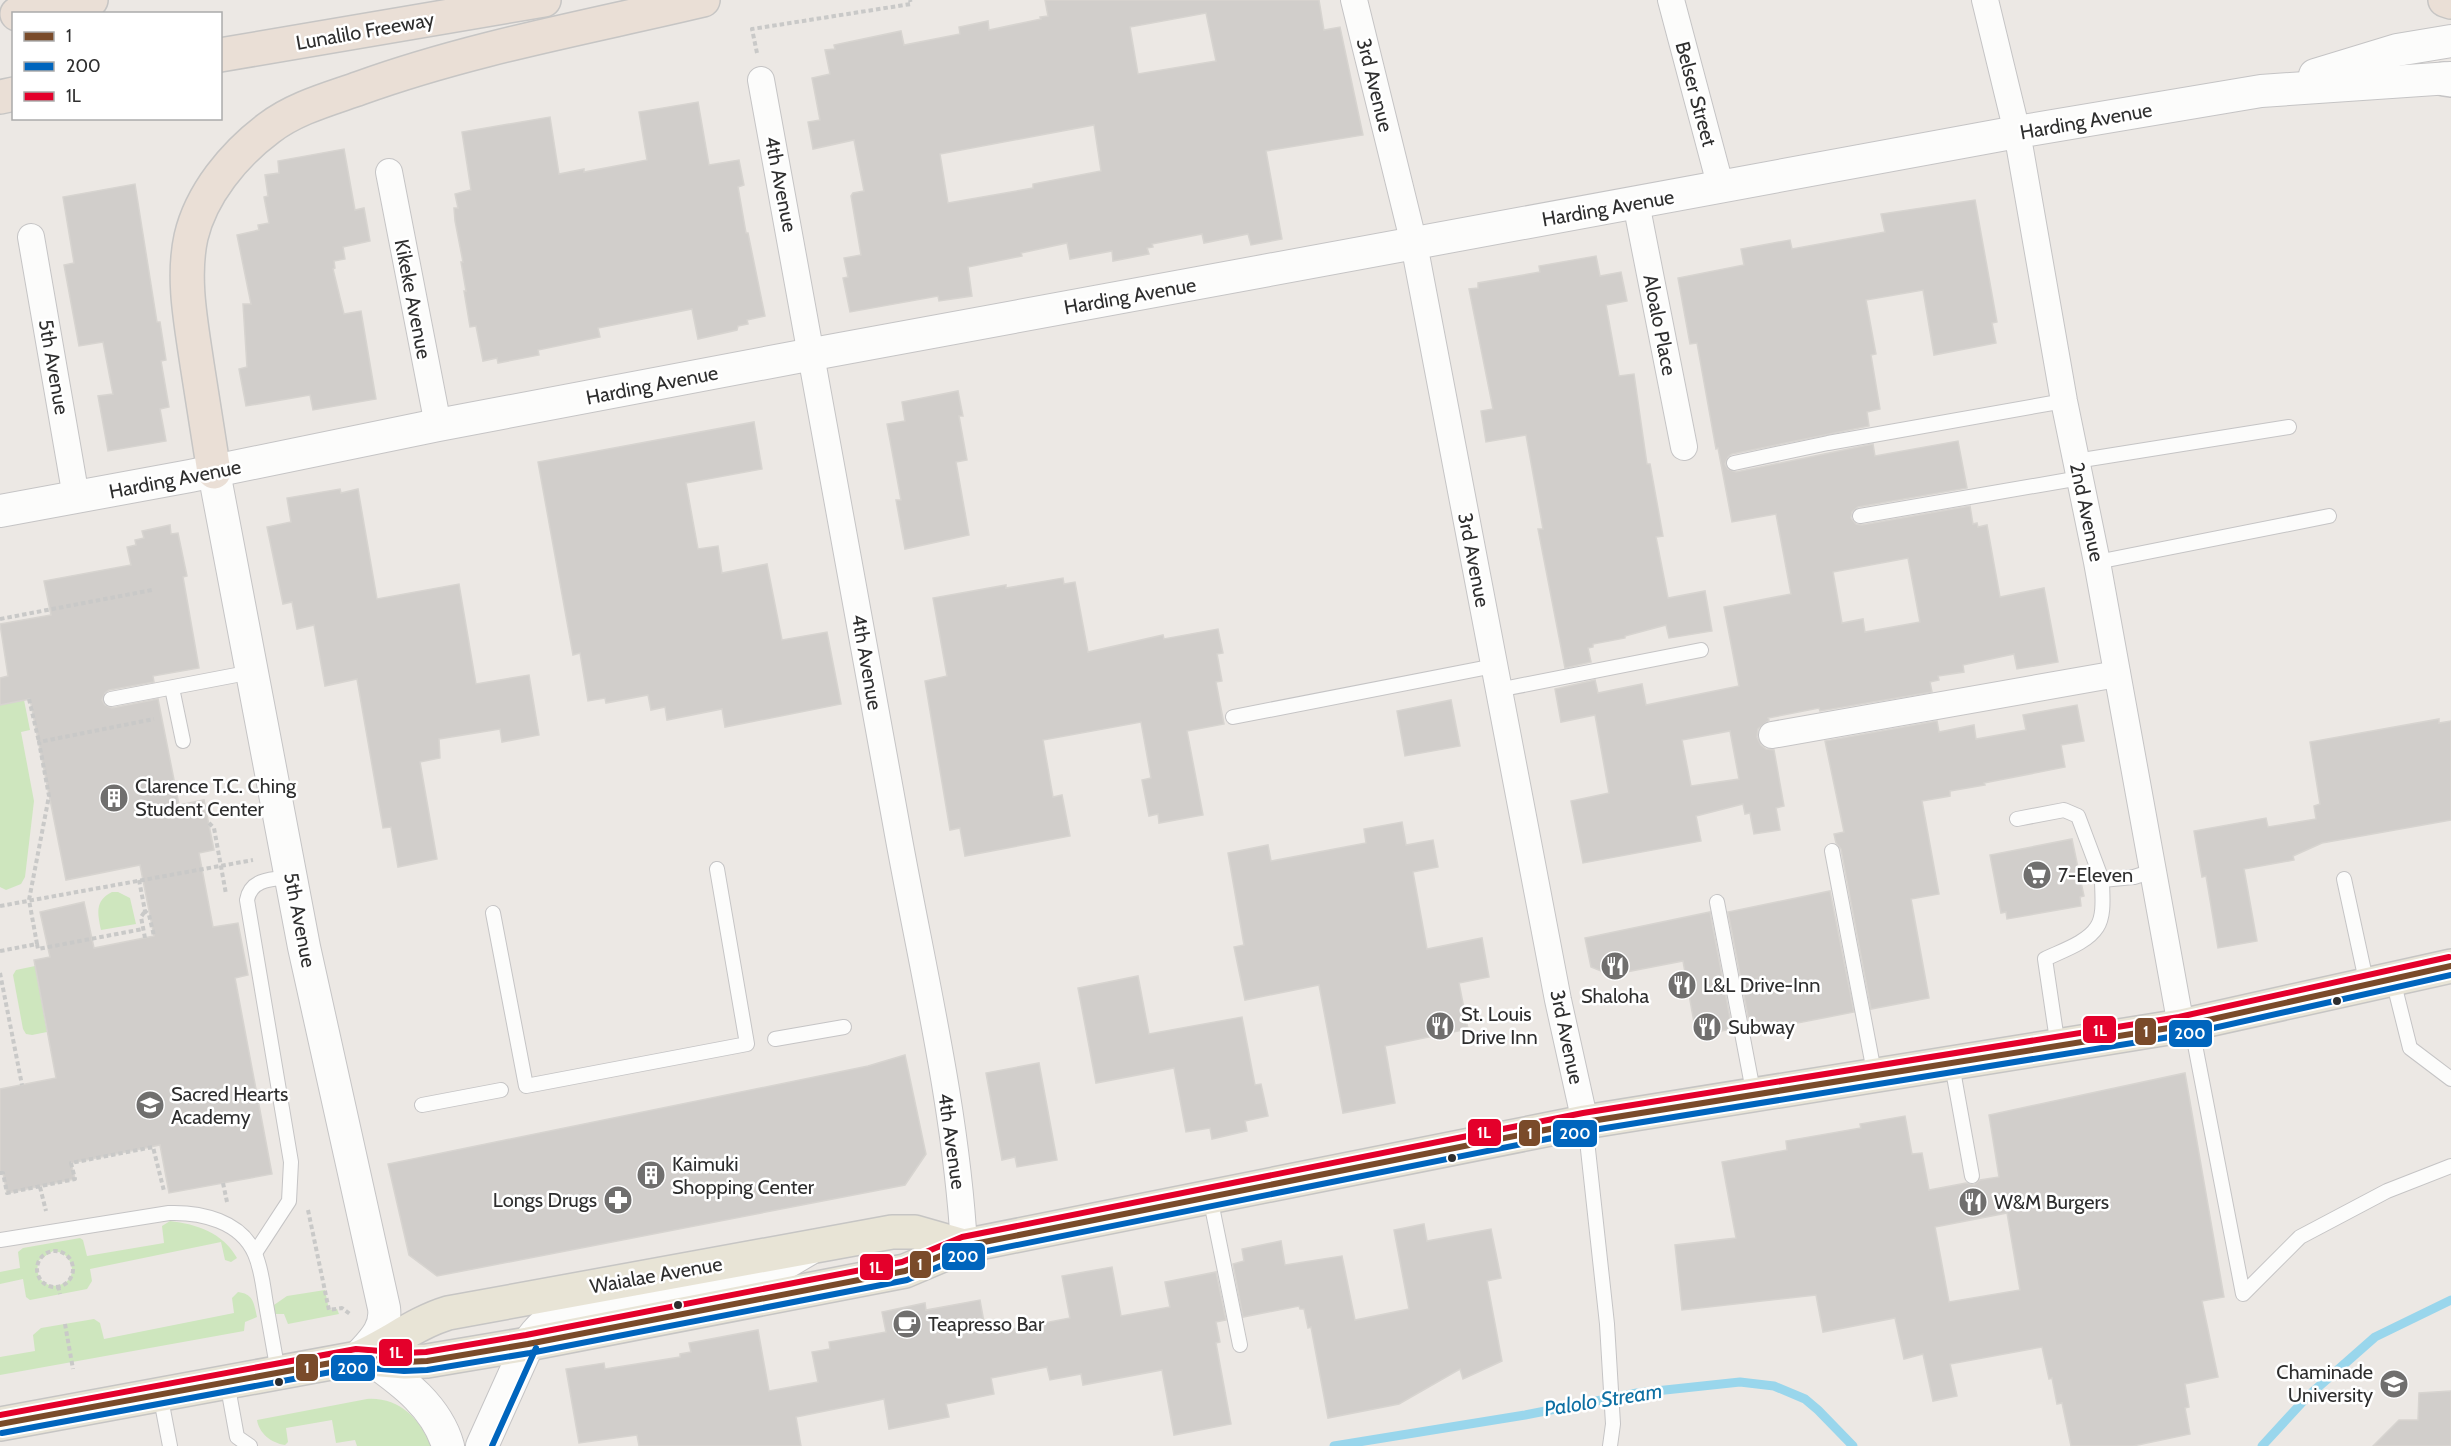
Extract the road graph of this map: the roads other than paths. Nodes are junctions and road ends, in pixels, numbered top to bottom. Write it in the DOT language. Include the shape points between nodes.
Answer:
graph roads {
  1 [pos="91,0"];
  2 [pos="544,0"];
  3 [pos="703,0"];
  4 [pos="1354,0"];
  5 [pos="1671,0"];
  6 [pos="1985,0"];
  7 [pos="2445,0"];
  8 [pos="2451,2"];
  9 [pos="26,12"];
  10 [pos="2451,41"];
  11 [pos="222,55"];
  12 [pos="2449,79"];
  13 [pos="761,80"];
  14 [pos="2261,91"];
  15 [pos="2018,132"];
  16 [pos="389,172"];
  17 [pos="1721,188"];
  18 [pos="1636,203"];
  19 [pos="31,237"];
  20 [pos="1414,244"];
  21 [pos="813,354"];
  22 [pos="2064,401"];
  23 [pos="438,425"];
  24 [pos="2289,427"];
  25 [pos="1684,447"];
  26 [pos="1734,463"];
  27 [pos="2078,469"];
  28 [pos="214,472"];
  29 [pos="76,497"];
  30 [pos="0,512"];
  31 [pos="1860,516"];
  32 [pos="2329,516"];
  33 [pos="2097,562"];
  34 [pos="1701,650"];
  35 [pos="252,672"];
  36 [pos="2117,674"];
  37 [pos="1496,678"];
  38 [pos="172,688"];
  39 [pos="111,699"];
  40 [pos="1233,717"];
  41 [pos="1772,735"];
  42 [pos="183,741"];
  43 [pos="2017,819"];
  44 [pos="1832,851"];
  45 [pos="717,869"];
  46 [pos="2153,871"];
  47 [pos="292,878"];
  48 [pos="2344,879"];
  49 [pos="2102,880"];
  50 [pos="1717,902"];
  51 [pos="493,913"];
  52 [pos="2451,966"];
  53 [pos="2380,982"];
  54 [pos="2186,1025"];
  55 [pos="844,1026"];
  56 [pos="775,1039"];
  57 [pos="2058,1047"];
  58 [pos="1952,1065"];
  59 [pos="1875,1077"];
  60 [pos="2451,1079"];
  61 [pos="501,1090"];
  62 [pos="1754,1096"];
  63 [pos="422,1105"];
  64 [pos="1585,1122"];
  65 [pos="2451,1166"];
  66 [pos="1972,1176"];
  67 [pos="1212,1197"];
  68 [pos="0,1240"];
  69 [pos="818,1245"];
  70 [pos="964,1246"];
  71 [pos="255,1252"];
  72 [pos="528,1344"];
  73 [pos="1240,1345"];
  74 [pos="364,1359"];
  75 [pos="278,1372"];
  76 [pos="227,1382"];
  77 [pos="160,1394"];
  78 [pos="0,1424"];
  79 [pos="170,1446"];
  80 [pos="250,1446"];
  81 [pos="448,1446"];
  82 [pos="482,1446"];
  83 [pos="1610,1446"];
  1 -- 9 [label="highway"];
  2 -- 11 [label="highway, Lunalilo Freeway"];
  3 -- 28 [label="highway" via="410,70 288,116 244,149 201,207 189,257 192,329"];
  4 -- 20 [label="street, 3rd Avenue"];
  5 -- 17 [label="street, Belser Street"];
  6 -- 15 [label="street, 2nd Avenue"];
  7 -- 8 [label="highway"];
  10 -- 14 [label="street, Harding Avenue" via="2397,50"];
  12 -- 14 [label="street, Harding Avenue"];
  13 -- 21 [label="street, 4th Avenue"];
  14 -- 15 [label="street, Harding Avenue"];
  15 -- 17 [label="street, Harding Avenue"];
  15 -- 22 [label="street, 2nd Avenue"];
  16 -- 23 [label="street, Kikeke Avenue"];
  17 -- 18 [label="street, Harding Avenue"];
  18 -- 20 [label="street, Harding Avenue"];
  18 -- 25 [label="street, Aloalo Place"];
  19 -- 29 [label="street, 5th Avenue"];
  20 -- 21 [label="street, Harding Avenue"];
  20 -- 37 [label="street, 3rd Avenue"];
  21 -- 23 [label="street, Harding Avenue"];
  21 -- 70 [label="street, 4th Avenue" via="932,1010 960,1182"];
  22 -- 26 [label="lane"];
  22 -- 27 [label="street, 2nd Avenue"];
  23 -- 28 [label="street, Harding Avenue"];
  24 -- 27 [label="lane"];
  27 -- 31 [label="lane"];
  27 -- 33 [label="street, 2nd Avenue"];
  28 -- 29 [label="street, Harding Avenue"];
  28 -- 35 [label="street, 5th Avenue"];
  29 -- 30 [label="street, Harding Avenue"];
  32 -- 33 [label="lane"];
  33 -- 36 [label="street, 2nd Avenue"];
  34 -- 37 [label="lane"];
  35 -- 38 [label="lane"];
  35 -- 47 [label="street, 5th Avenue"];
  36 -- 41 [label="street"];
  36 -- 46 [label="street, 2nd Avenue"];
  37 -- 40 [label="lane"];
  37 -- 64 [label="street, 3rd Avenue"];
  38 -- 39 [label="lane"];
  38 -- 42 [label="lane"];
  43 -- 49 [label="lane" via="2064,810 2078,816"];
  44 -- 59 [label="lane"];
  45 -- 51 [label="lane" via="747,1044 526,1086"];
  46 -- 49 [label="lane"];
  46 -- 54 [label="street, 2nd Avenue"];
  47 -- 71 [label="lane" via="261,881 248,892 247,900 291,1162 289,1201"];
  47 -- 74 [label="street, 5th Avenue" via="384,1308 382,1328"];
  48 -- 53 [label="lane"];
  49 -- 57 [label="lane" via="2098,926 2085,938 2045,959"];
  50 -- 62 [label="lane"];
  52 -- 53 [label="main road, Waialae Avenue"];
  53 -- 54 [label="main road, Waialae Avenue"];
  53 -- 60 [label="lane" via="2410,1048"];
  54 -- 57 [label="main road, Waialae Avenue"];
  54 -- 65 [label="lane" via="2243,1294 2300,1237 2387,1191"];
  55 -- 56 [label="lane"];
  57 -- 58 [label="main road, Waialae Avenue"];
  58 -- 59 [label="main road, Waialae Avenue"];
  58 -- 66 [label="lane"];
  59 -- 62 [label="main road, Waialae Avenue"];
  61 -- 63 [label="lane"];
  62 -- 64 [label="main road, Waialae Avenue"];
  64 -- 67 [label="main road, Waialae Avenue"];
  64 -- 83 [label="lane" via="1607,1324 1613,1424"];
  67 -- 70 [label="main road, Waialae Avenue"];
  67 -- 73 [label="lane"];
  68 -- 71 [label="lane" via="186,1213 219,1220 234,1229"];
  69 -- 70 [label="main road, Waialae Avenue" via="904,1230"];
  69 -- 72 [label="street" via="747,1282 555,1317"];
  69 -- 74 [label="main road, Waialae Avenue" via="448,1313 426,1321"];
  70 -- 72 [label="main road, Waialae Avenue" via="905,1271"];
  71 -- 75 [label="lane"];
  72 -- 74 [label="main road, Waialae Avenue" via="427,1361"];
  72 -- 82 [label="street"];
  74 -- 75 [label="main road, Waialae Avenue"];
  74 -- 81 [label="street" via="398,1379 427,1406"];
  75 -- 76 [label="main road, Waialae Avenue"];
  76 -- 77 [label="main road, Waialae Avenue"];
  76 -- 80 [label="lane" via="237,1437"];
  77 -- 78 [label="main road, Waialae Avenue"];
  77 -- 79 [label="lane"];
}
